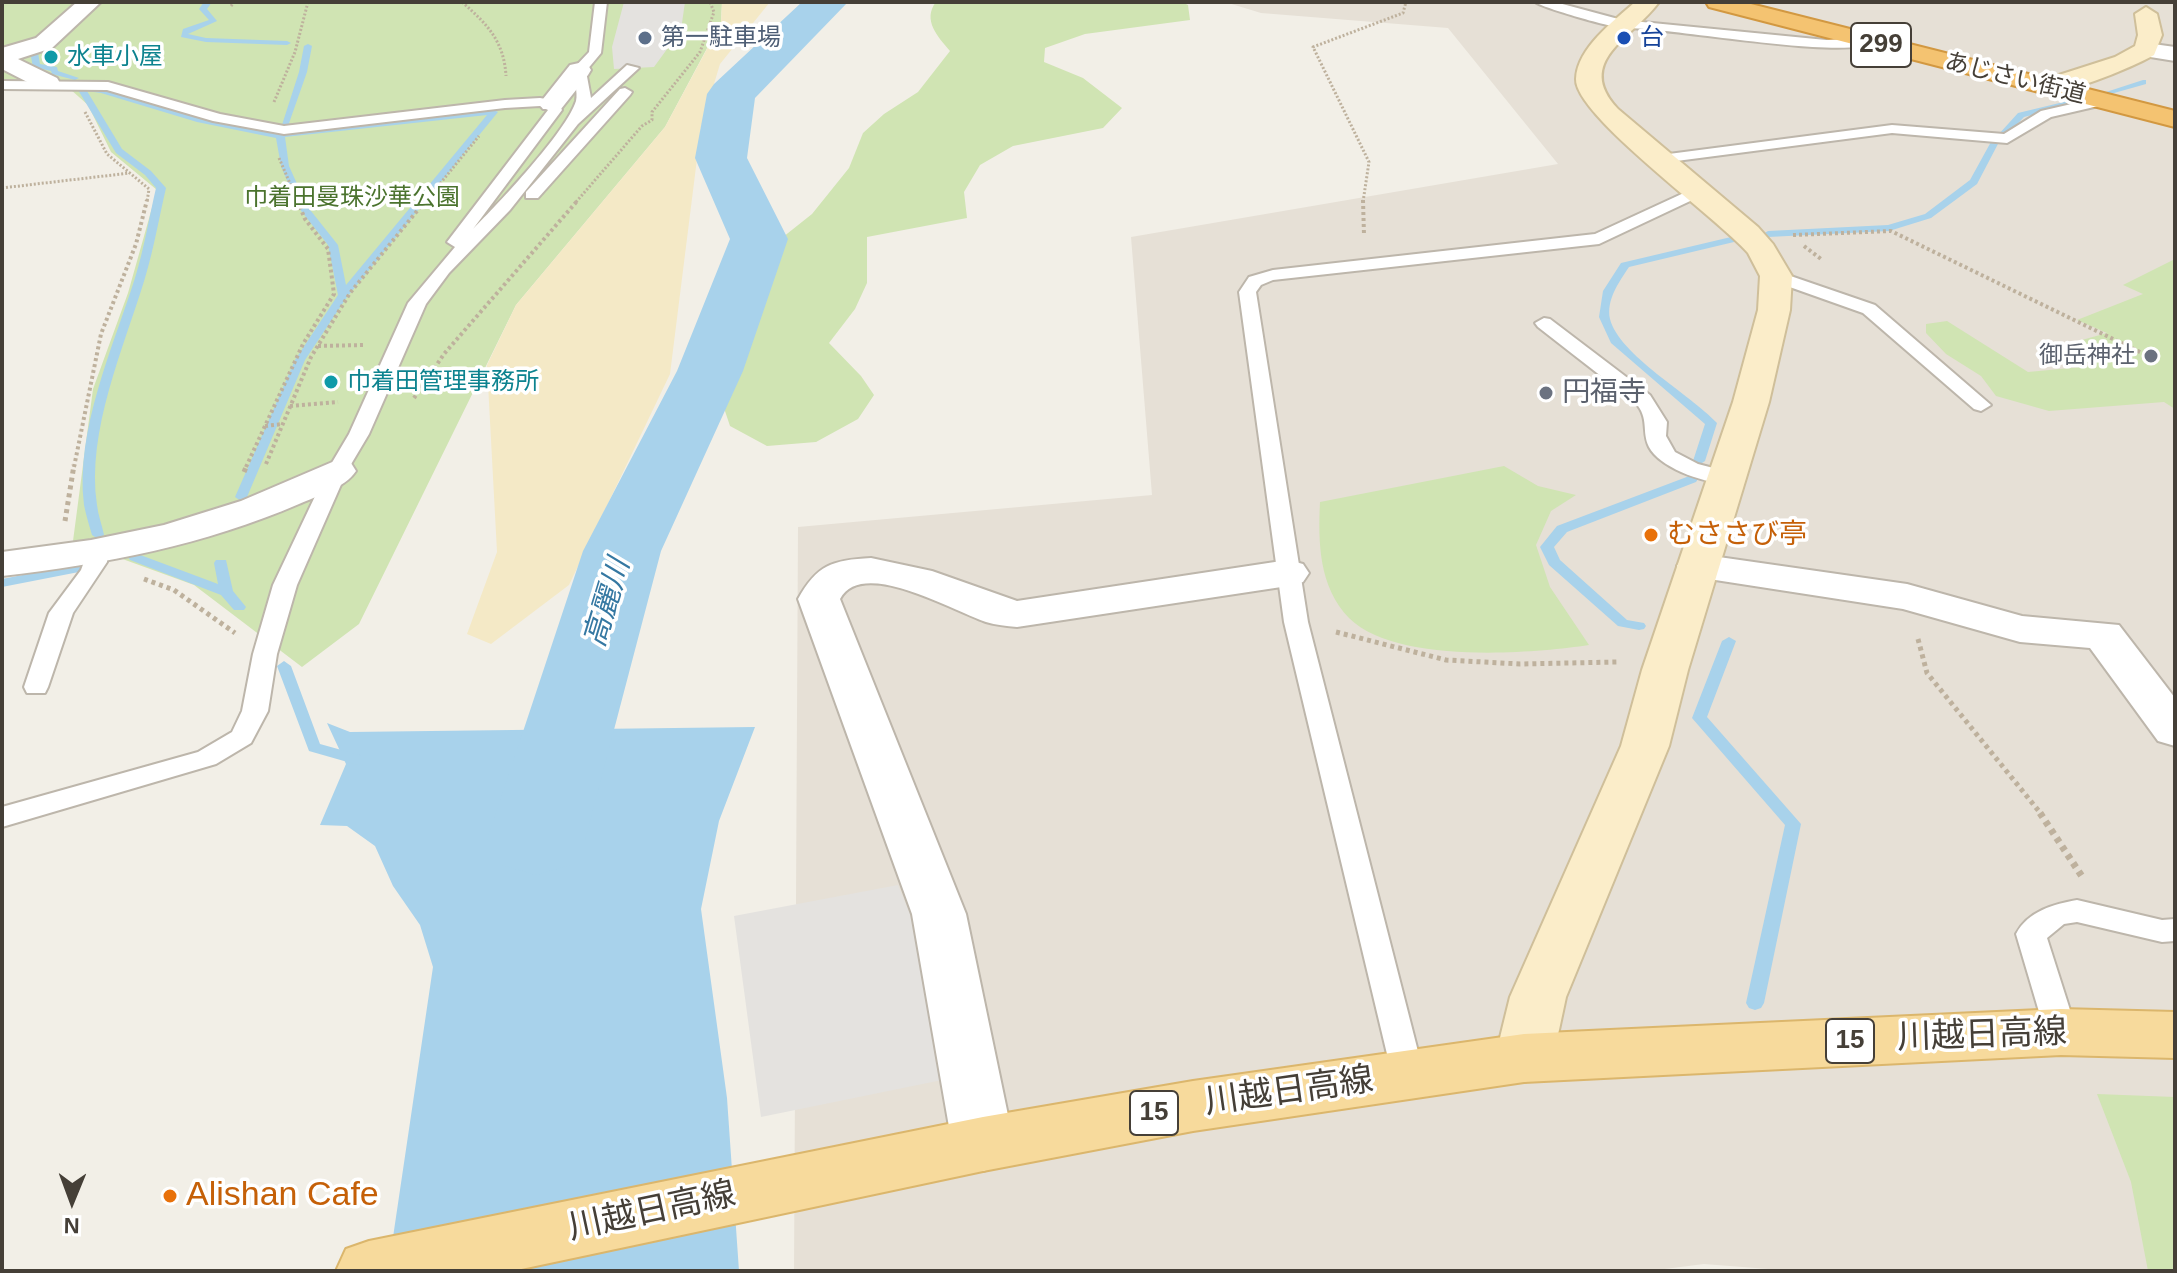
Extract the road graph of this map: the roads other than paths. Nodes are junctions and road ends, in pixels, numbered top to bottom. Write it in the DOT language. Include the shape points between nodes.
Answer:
graph roads {
  1 [pos="90,2"];
  2 [pos="601,2"];
  3 [pos="1541,2"];
  4 [pos="1717,2"];
  5 [pos="2146,14"];
  6 [pos="1633,16"];
  7 [pos="1868,42"];
  8 [pos="2146,50"];
  9 [pos="2175,54"];
  10 [pos="2,58"];
  11 [pos="579,70"];
  12 [pos="48,83"];
  13 [pos="2,85"];
  14 [pos="2046,87"];
  15 [pos="2102,101"];
  16 [pos="552,104"];
  17 [pos="2175,119"];
  18 [pos="573,121"];
  19 [pos="1661,159"];
  20 [pos="1699,191"];
  21 [pos="1776,276"];
  22 [pos="437,277"];
  23 [pos="1544,323"];
  24 [pos="1981,405"];
  25 [pos="337,471"];
  26 [pos="1729,478"];
  27 [pos="84,557"];
  28 [pos="2,564"];
  29 [pos="1698,566"];
  30 [pos="1288,573"];
  31 [pos="36,687"];
  32 [pos="2175,730"];
  33 [pos="2,817"];
  34 [pos="2175,930"];
  35 [pos="2061,1032"];
  36 [pos="2175,1035"];
  37 [pos="1524,1058"];
  38 [pos="1408,1075"];
  39 [pos="983,1144"];
  40 [pos="369,1271"];
  1 -- 10 [label="street" via="44,43"];
  2 -- 11 [label="lane" via="595,53"];
  3 -- 6 [label="lane"];
  4 -- 7 [label="highway, あじさい街道 / 299"];
  5 -- 8 [label="street"];
  6 -- 7 [label="lane" via="1826,44"];
  6 -- 19 [label="street" via="1601,50 1588,81 1593,97 1609,115"];
  7 -- 14 [label="highway, あじさい街道 / 299"];
  8 -- 9 [label="street"];
  8 -- 14 [label="street"];
  10 -- 12 [label="street"];
  11 -- 16 [label="street"];
  11 -- 18 [label="lane" via="584,98"];
  12 -- 13 [label="lane"];
  12 -- 16 [label="lane" via="108,86 263,128 297,130 506,104"];
  14 -- 15 [label="highway, あじさい街道 / 299"];
  15 -- 17 [label="highway, あじさい街道 / 299"];
  15 -- 19 [label="lane" via="2046,114 2007,139 1892,129"];
  16 -- 22 [label="lane" via="555,110 460,232"];
  18 -- 22 [label="lane" via="504,207"];
  18 -- 22 [label="lane" via="638,68 576,149 488,241"];
  19 -- 20 [label="street"];
  20 -- 21 [label="street" via="1747,233"];
  20 -- 30 [label="lane" via="1599,239 1273,275 1248,288"];
  21 -- 24 [label="lane" via="1869,309"];
  21 -- 26 [label="street" via="1774,310"];
  22 -- 25 [label="lane" via="417,303"];
  23 -- 26 [label="lane" via="1643,399 1657,422 1654,431 1665,455 1674,463"];
  25 -- 27 [label="street" via="285,499 201,530"];
  25 -- 33 [label="lane" via="285,585 255,711 242,737 207,758"];
  26 -- 29 [label="street"];
  27 -- 28 [label="street"];
  27 -- 31 [label="lane" via="88,578 61,612"];
  29 -- 32 [label="street" via="1907,597 2020,629 2103,635"];
  29 -- 37 [label="street" via="1645,746 1538,997"];
  30 -- 38 [label="lane"];
  30 -- 39 [label="street" via="1017,614 889,571 855,571 832,579 819,599 939,914"];
  34 -- 35 [label="lane" via="2077,911 2056,915 2031,934"];
  35 -- 36 [label="main road, 川越日高線 / 15"];
  35 -- 37 [label="main road, 川越日高線 / 15"];
  37 -- 38 [label="main road, 川越日高線 / 15"];
  38 -- 39 [label="main road, 川越日高線 / 15"];
  39 -- 40 [label="main road, 川越日高線 / 15"];
}
